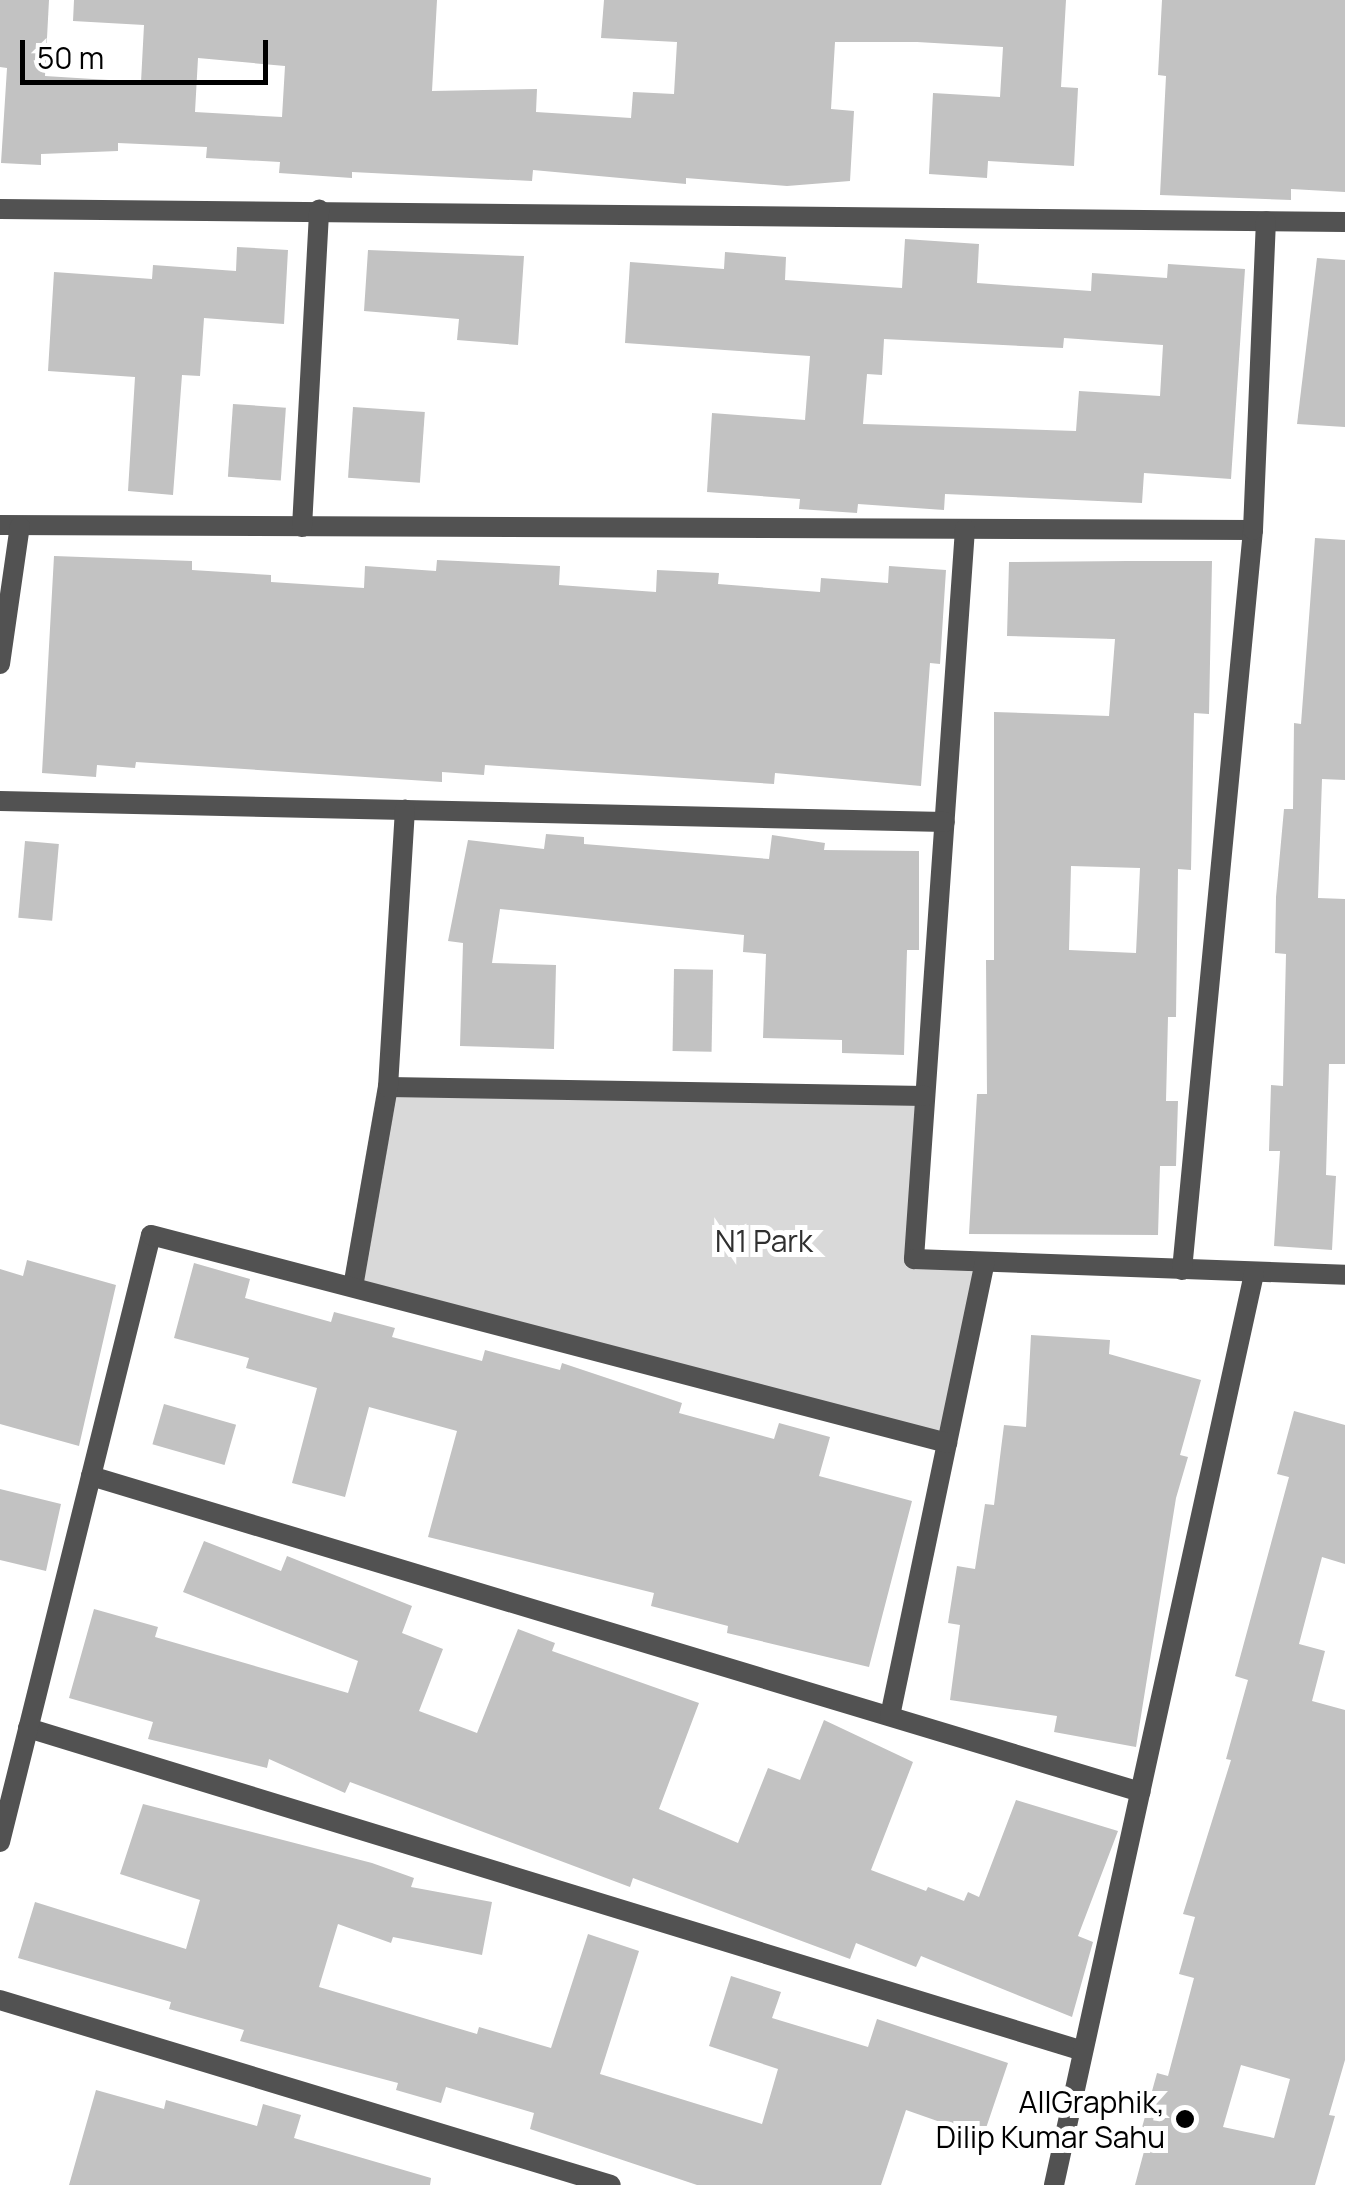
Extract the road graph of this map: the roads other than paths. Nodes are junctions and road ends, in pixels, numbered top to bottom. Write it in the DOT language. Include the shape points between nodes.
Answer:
graph roads {
  1 [pos="0,209"];
  2 [pos="319,209"];
  3 [pos="1266,221"];
  4 [pos="1345,222"];
  5 [pos="10,525"];
  6 [pos="302,527"];
  7 [pos="965,529"];
  8 [pos="1253,530"];
  9 [pos="0,664"];
  10 [pos="0,801"];
  11 [pos="405,810"];
  12 [pos="944,822"];
  13 [pos="388,1087"];
  14 [pos="925,1096"];
  15 [pos="985,1263"];
  16 [pos="1182,1270"];
  17 [pos="1254,1274"];
  18 [pos="1345,1275"];
  19 [pos="354,1287"];
  20 [pos="947,1443"];
  21 [pos="91,1476"];
  22 [pos="890,1716"];
  23 [pos="28,1728"];
  24 [pos="1140,1792"];
  25 [pos="0,1842"];
  26 [pos="0,2000"];
  27 [pos="1083,2050"];
  28 [pos="611,2185"];
  29 [pos="1054,2185"];
  1 -- 2 [label="street"];
  2 -- 3 [label="street"];
  2 -- 6 [label="street"];
  3 -- 4 [label="street"];
  3 -- 8 [label="street"];
  5 -- 6 [label="street"];
  5 -- 9 [label="street"];
  6 -- 7 [label="street"];
  7 -- 8 [label="street"];
  7 -- 12 [label="street"];
  8 -- 16 [label="street"];
  10 -- 11 [label="street"];
  11 -- 12 [label="street"];
  11 -- 13 [label="street"];
  12 -- 14 [label="street"];
  13 -- 14 [label="street"];
  13 -- 19 [label="street"];
  14 -- 15 [label="street" via="914,1258"];
  15 -- 16 [label="street"];
  15 -- 20 [label="street"];
  16 -- 17 [label="street"];
  17 -- 18 [label="street"];
  17 -- 24 [label="street"];
  19 -- 20 [label="street"];
  19 -- 21 [label="street" via="151,1235"];
  20 -- 22 [label="street"];
  21 -- 22 [label="street"];
  21 -- 23 [label="street"];
  22 -- 24 [label="street"];
  23 -- 25 [label="street"];
  23 -- 27 [label="street"];
  24 -- 27 [label="street"];
  26 -- 28 [label="street"];
  27 -- 29 [label="street"];
}
